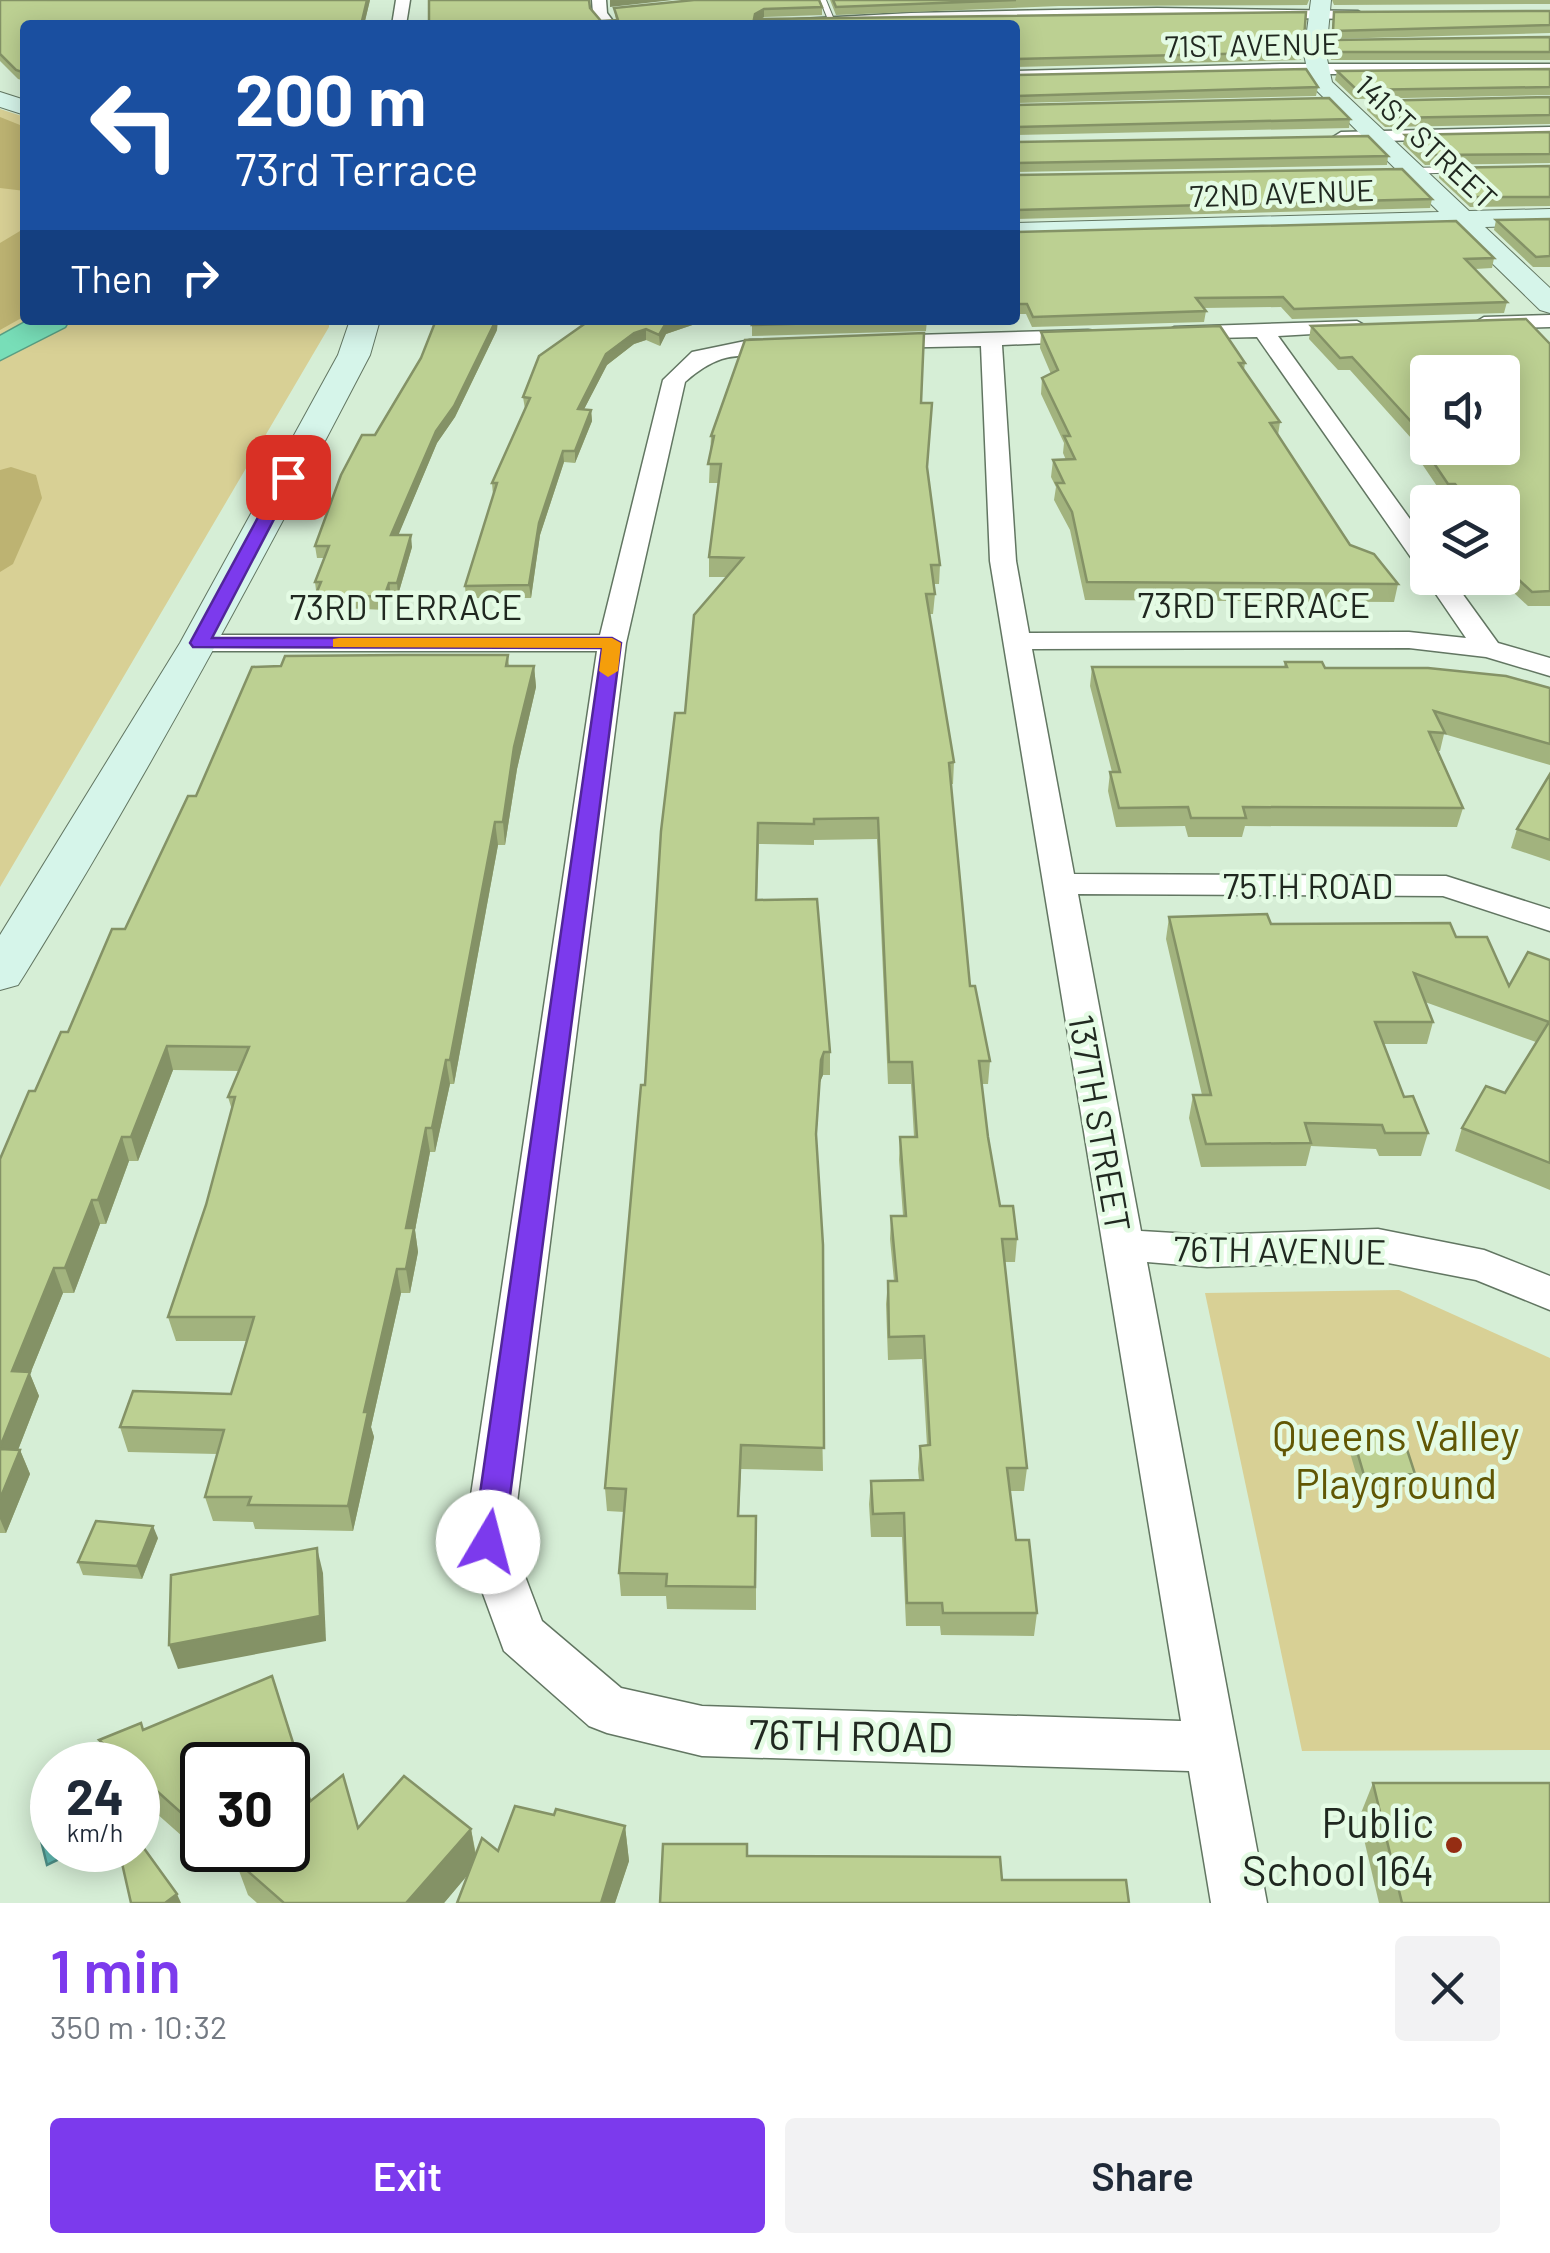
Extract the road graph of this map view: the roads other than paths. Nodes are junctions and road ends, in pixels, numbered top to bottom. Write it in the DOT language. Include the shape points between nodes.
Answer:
graph roads {
  1 [pos="823,0"];
  2 [pos="1320,8"];
  3 [pos="619,11"];
  4 [pos="603,12"];
  5 [pos="1380,14"];
  6 [pos="832,20"];
  7 [pos="1550,69"];
  8 [pos="1316,70"];
  9 [pos="1020,76"];
  10 [pos="1550,132"];
  11 [pos="1375,136"];
  12 [pos="1332,137"];
  13 [pos="1471,170"];
  14 [pos="1405,171"];
  15 [pos="1550,217"];
  16 [pos="1462,220"];
  17 [pos="1020,232"];
  18 [pos="1550,304"];
  19 [pos="1550,322"];
  20 [pos="1462,324"];
  21 [pos="44,325"];
  22 [pos="363,325"];
  23 [pos="1382,326"];
  24 [pos="1263,330"];
  25 [pos="1146,334"];
  26 [pos="1108,335"];
  27 [pos="992,339"];
  28 [pos="862,342"];
  29 [pos="806,344"];
  30 [pos="0,350"];
  31 [pos="1410,538"];
  32 [pos="1450,595"];
  33 [pos="1016,642"];
  34 [pos="200,643"];
  35 [pos="612,643"];
  36 [pos="1488,649"];
  37 [pos="1550,666"];
  38 [pos="1060,884"];
  39 [pos="1550,920"];
  40 [pos="0,974"];
  41 [pos="1122,1245"];
  42 [pos="1550,1294"];
  43 [pos="1210,1746"];
  44 [pos="1239,1903"];
  1 -- 6 [label="lane"];
  2 -- 5 [label="street"];
  2 -- 6 [label="street"];
  2 -- 8 [label="street, 141ST STREET"];
  3 -- 4 [label="lane"];
  7 -- 8 [label="street, 71ST AVENUE"];
  8 -- 9 [label="street, 71ST AVENUE"];
  8 -- 11 [label="street, 141ST STREET"];
  10 -- 11 [label="street"];
  11 -- 12 [label="street"];
  11 -- 14 [label="street, 141ST STREET"];
  13 -- 14 [label="lane"];
  14 -- 16 [label="street, 141ST STREET"];
  15 -- 16 [label="street, 72ND AVENUE"];
  16 -- 17 [label="street, 72ND AVENUE"];
  16 -- 18 [label="street, 141ST STREET"];
  19 -- 20 [label="street"];
  21 -- 30 [label="highway"];
  22 -- 34 [label="street"];
  23 -- 24 [label="street"];
  24 -- 25 [label="street"];
  24 -- 31 [label="street"];
  26 -- 27 [label="street"];
  27 -- 28 [label="street"];
  27 -- 33 [label="street, 137TH STREET" via="1004,561"];
  29 -- 35 [label="street" via="700,357 674,380"];
  32 -- 36 [label="street"];
  33 -- 36 [label="street, 73RD TERRACE" via="1409,640"];
  33 -- 38 [label="street, 137TH STREET"];
  34 -- 35 [label="street, 73RD TERRACE"];
  34 -- 40 [label="street"];
  35 -- 43 [label="street, 76TH ROAD" via="488,1542 522,1636 607,1710 702,1731"];
  36 -- 37 [label="street, 73RD TERRACE"];
  38 -- 39 [label="street, 75TH ROAD" via="1446,886"];
  38 -- 41 [label="street, 137TH STREET"];
  41 -- 42 [label="street, 76TH AVENUE" via="1207,1251 1378,1245 1484,1266"];
  41 -- 43 [label="street, 137TH STREET"];
  43 -- 44 [label="street, 137TH STREET"];
}
